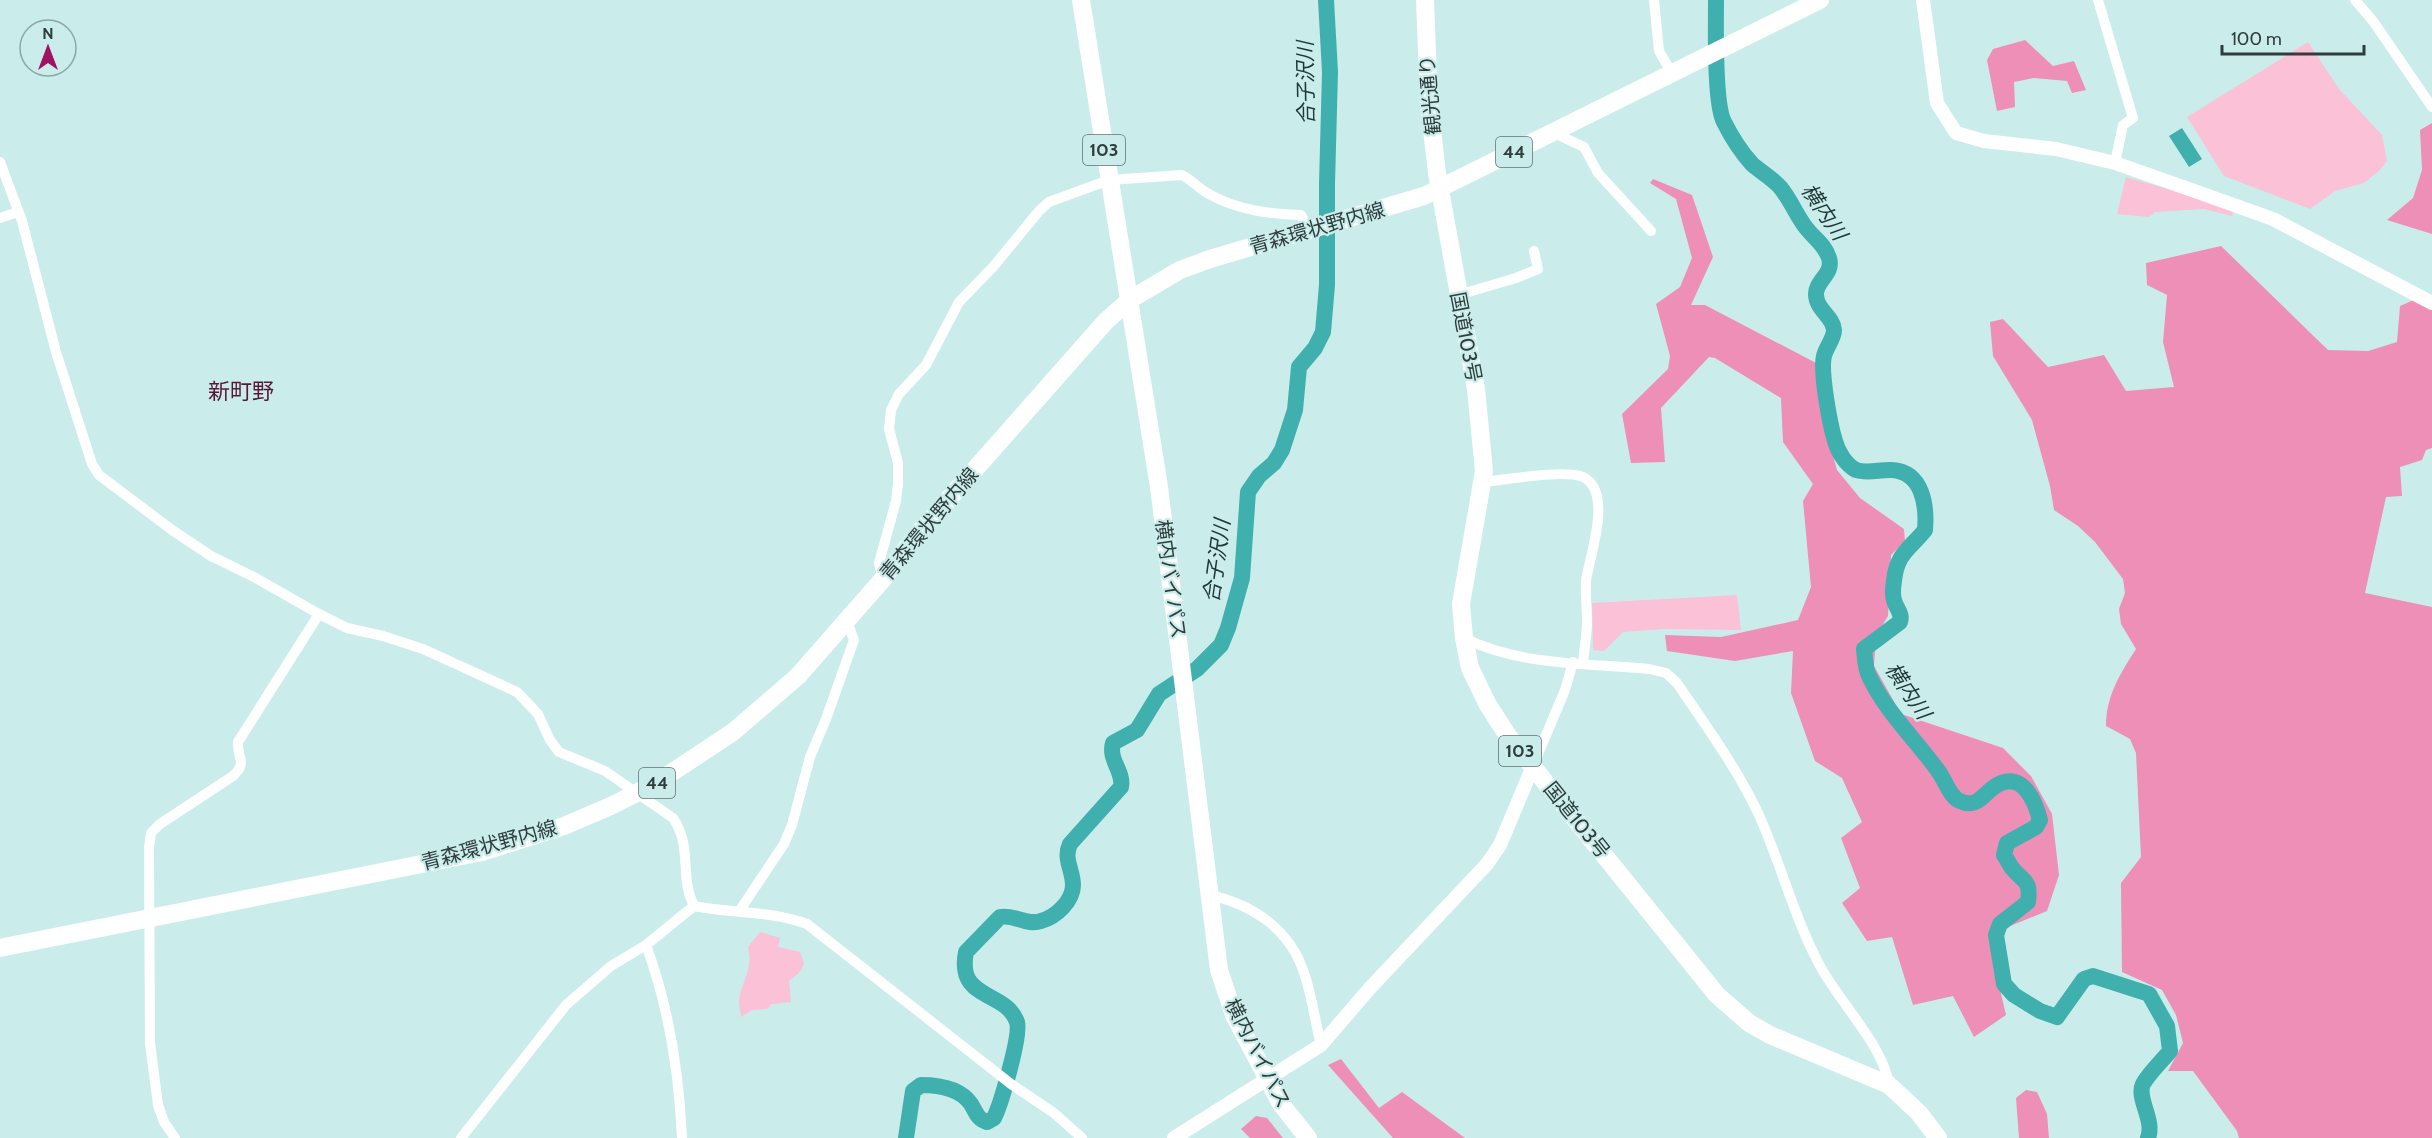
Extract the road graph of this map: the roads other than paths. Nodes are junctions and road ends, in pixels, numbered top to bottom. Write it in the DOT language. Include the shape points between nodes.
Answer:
graph roads {
  1 [pos="1081,0"];
  2 [pos="1425,0"];
  3 [pos="1654,0"];
  4 [pos="1820,0"];
  5 [pos="1923,0"];
  6 [pos="2098,0"];
  7 [pos="2355,0"];
  8 [pos="1681,71"];
  9 [pos="2432,107"];
  10 [pos="1554,133"];
  11 [pos="0,162"];
  12 [pos="2115,163"];
  13 [pos="1109,180"];
  14 [pos="1440,189"];
  15 [pos="18,212"];
  16 [pos="0,218"];
  17 [pos="1312,230"];
  18 [pos="1651,231"];
  19 [pos="1534,251"];
  20 [pos="1458,295"];
  21 [pos="1131,299"];
  22 [pos="2432,303"];
  23 [pos="1483,482"];
  24 [pos="883,579"];
  25 [pos="319,614"];
  26 [pos="847,621"];
  27 [pos="1464,638"];
  28 [pos="1578,663"];
  29 [pos="1533,766"];
  30 [pos="636,793"];
  31 [pos="1209,895"];
  32 [pos="694,906"];
  33 [pos="740,910"];
  34 [pos="149,919"];
  35 [pos="646,945"];
  36 [pos="0,948"];
  37 [pos="1321,1045"];
  38 [pos="1268,1077"];
  39 [pos="1889,1086"];
  40 [pos="174,1138"];
  41 [pos="461,1138"];
  42 [pos="682,1138"];
  43 [pos="1082,1138"];
  44 [pos="1174,1138"];
  45 [pos="1308,1138"];
  46 [pos="1938,1138"];
  1 -- 13 [label="main road, 横内バイパス / 103"];
  2 -- 14 [label="main road, 観光通り / 103" via="1429,104"];
  3 -- 8 [label="street" via="1659,51"];
  4 -- 8 [label="main road, 青森環状野内線 / 44"];
  5 -- 12 [label="street" via="1937,104 1956,133"];
  6 -- 12 [label="street" via="2133,118 2123,125"];
  7 -- 9 [label="street"];
  8 -- 10 [label="main road, 青森環状野内線 / 44"];
  10 -- 14 [label="main road, 青森環状野内線 / 44"];
  10 -- 18 [label="street" via="1584,147 1598,173"];
  11 -- 15 [label="street"];
  12 -- 22 [label="street" via="2273,219"];
  13 -- 17 [label="street" via="1182,175 1207,194 1246,208 1301,215"];
  13 -- 21 [label="main road, 横内バイパス / 103"];
  13 -- 24 [label="street" via="1049,202 1039,211 959,302 926,365 899,394 891,410 889,429 898,463 898,484 879,563"];
  14 -- 17 [label="main road, 青森環状野内線 / 44"];
  14 -- 20 [label="main road, 国道103号 / 103"];
  15 -- 16 [label="street"];
  15 -- 25 [label="street" via="56,352 99,475 211,556"];
  17 -- 21 [label="main road, 青森環状野内線 / 44" via="1180,270"];
  19 -- 20 [label="street" via="1538,269"];
  20 -- 23 [label="main road, 国道103号 / 103" via="1476,389"];
  21 -- 24 [label="main road, 青森環状野内線 / 44" via="1091,336"];
  21 -- 31 [label="main road, 横内バイパス / 103" via="1181,653"];
  23 -- 27 [label="main road, 国道103号 / 103" via="1461,604"];
  23 -- 28 [label="street" via="1569,474 1591,483 1598,516 1586,580 1587,624"];
  24 -- 26 [label="main road, 青森環状野内線 / 44"];
  25 -- 30 [label="street" via="347,628 423,649 517,692 538,714 560,752 605,771"];
  25 -- 34 [label="street" via="238,742 241,769 152,833"];
  26 -- 30 [label="main road, 青森環状野内線 / 44" via="798,676 733,732"];
  26 -- 33 [label="street" via="854,640 810,757 792,825 784,844"];
  27 -- 28 [label="street" via="1516,656"];
  27 -- 29 [label="main road, 国道103号 / 103" via="1470,668 1488,705"];
  28 -- 29 [label="street"];
  28 -- 39 [label="street" via="1649,669 1666,673 1677,683 1741,779 1818,963 1887,1069"];
  29 -- 37 [label="street" via="1500,844 1486,864"];
  29 -- 39 [label="main road, 国道103号 / 103" via="1717,995 1736,1013 1770,1035"];
  30 -- 32 [label="street" via="673,818 681,829 686,885"];
  30 -- 34 [label="main road, 青森環状野内線 / 44" via="564,826 482,852"];
  31 -- 37 [label="street" via="1233,900 1262,915 1281,932 1305,973"];
  31 -- 38 [label="main road, 横内バイパス / 103" via="1220,970 1234,1015"];
  32 -- 33 [label="street"];
  32 -- 35 [label="street"];
  33 -- 43 [label="street" via="807,924"];
  34 -- 36 [label="main road, 青森環状野内線 / 44"];
  34 -- 40 [label="street" via="150,1043 158,1105"];
  35 -- 41 [label="street" via="611,966 566,1005"];
  35 -- 42 [label="street" via="676,1064"];
  37 -- 38 [label="street"];
  38 -- 44 [label="street"];
  38 -- 45 [label="main road, 横内バイパス / 103" via="1281,1104"];
  39 -- 46 [label="main road, 国道103号 / 103" via="1919,1113"];
}
